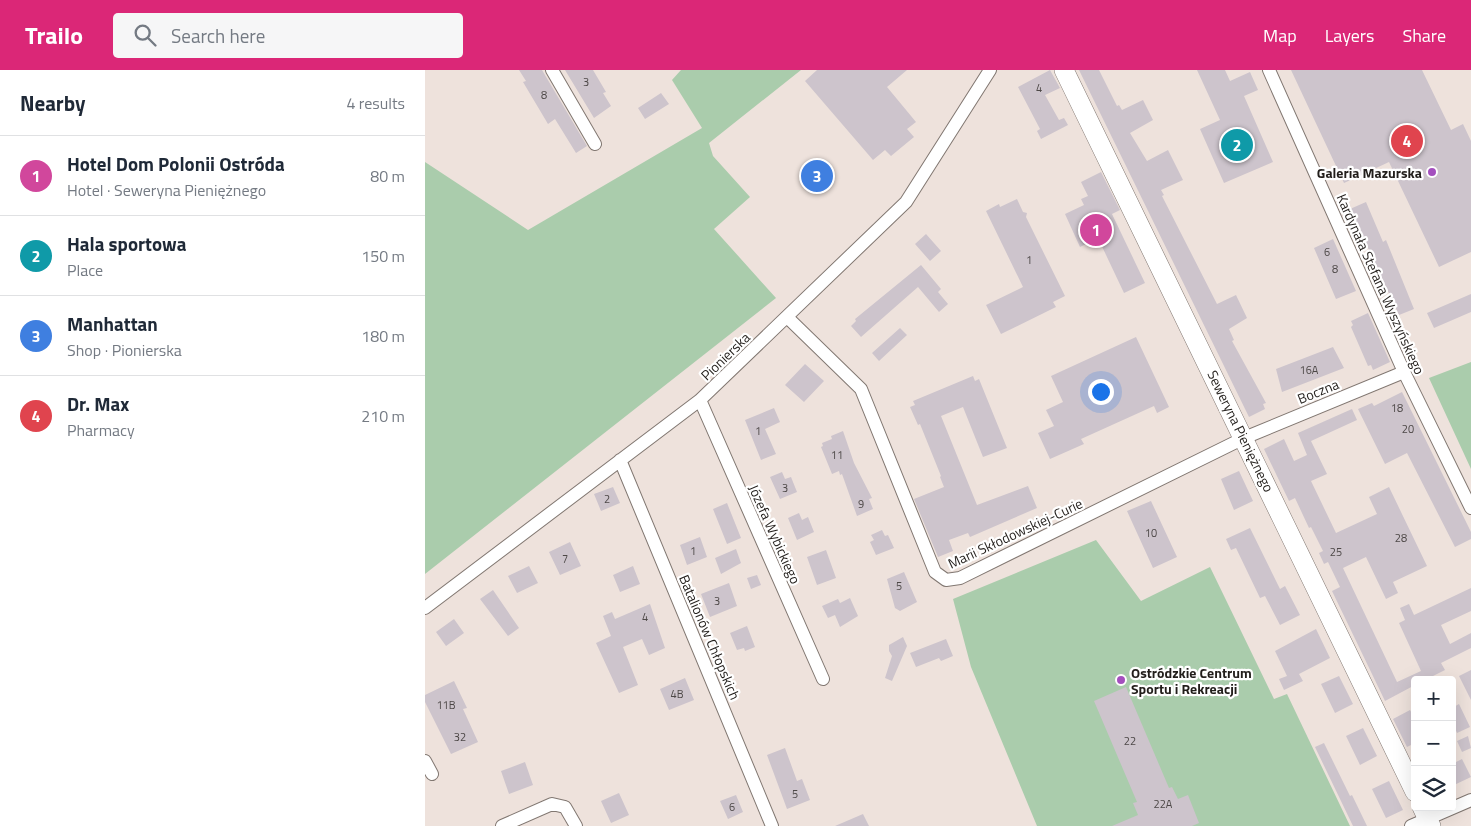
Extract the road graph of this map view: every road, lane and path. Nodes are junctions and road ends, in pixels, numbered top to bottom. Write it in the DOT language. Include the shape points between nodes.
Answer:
graph roads {
  1 [pos="552,70"];
  2 [pos="989,70"];
  3 [pos="1064,70"];
  4 [pos="1269,70"];
  5 [pos="595,144"];
  6 [pos="787,317"];
  7 [pos="1404,372"];
  8 [pos="700,400"];
  9 [pos="1244,438"];
  10 [pos="620,460"];
  11 [pos="1471,508"];
  12 [pos="425,608"];
  13 [pos="823,679"];
  14 [pos="425,761"];
  15 [pos="432,774"];
  16 [pos="1411,784"];
  17 [pos="1471,800"];
  18 [pos="1423,819"];
  19 [pos="502,826"];
  20 [pos="576,826"];
  21 [pos="772,826"];
  1 -- 5 [label="street"];
  2 -- 6 [label="street, Pionierska" via="906,202"];
  3 -- 9 [label="street, Seweryna Pieniężnego"];
  4 -- 7 [label="street, Kardynała Stefana Wyszyńskiego"];
  6 -- 8 [label="street, Pionierska"];
  6 -- 9 [label="street, Marii Skłodowskiej-Curie" via="861,389 935,572 947,580 960,578"];
  7 -- 9 [label="street, Boczna"];
  7 -- 11 [label="street, Kardynała Stefana Wyszyńskiego"];
  8 -- 10 [label="street, Pionierska"];
  8 -- 13 [label="street, Józefa Wybickiego"];
  9 -- 16 [label="street, Seweryna Pieniężnego"];
  10 -- 12 [label="street, Pionierska"];
  10 -- 21 [label="street, Batalionów Chłopskich"];
  14 -- 15 [label="street"];
  17 -- 18 [label="street"];
  19 -- 20 [label="street" via="552,804 559,804 569,811"];
}
